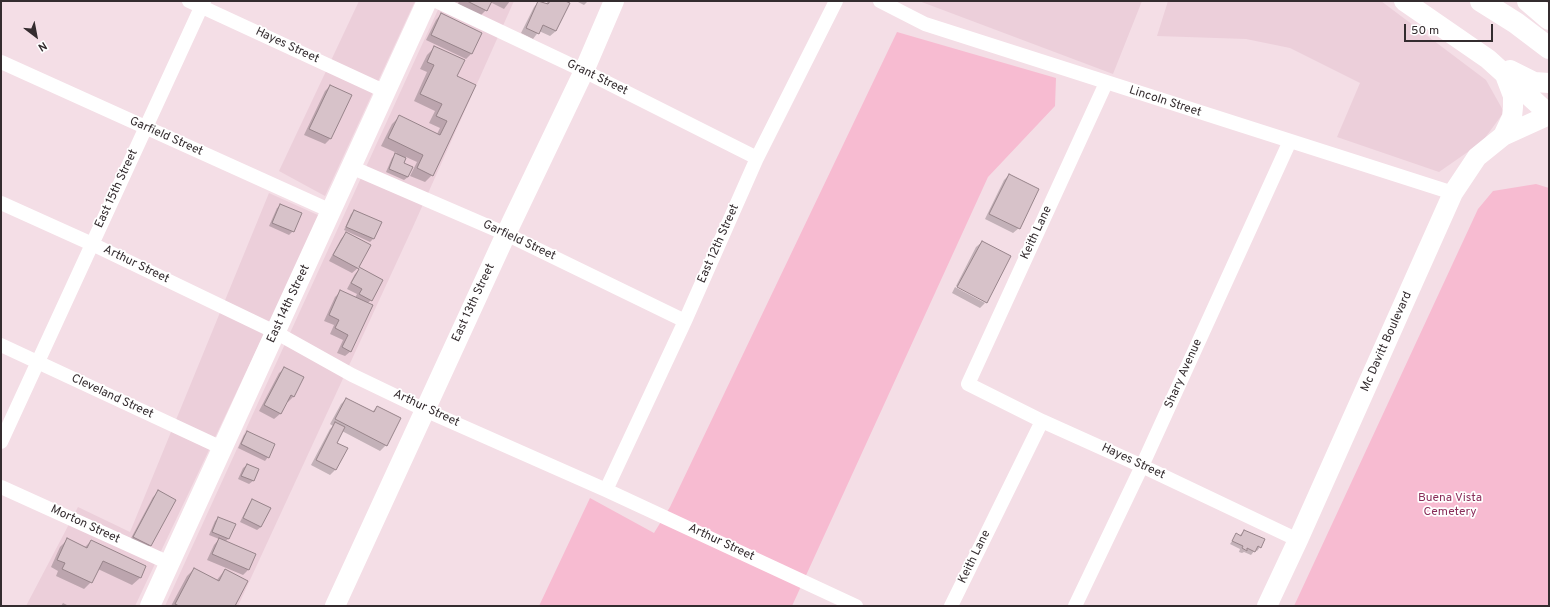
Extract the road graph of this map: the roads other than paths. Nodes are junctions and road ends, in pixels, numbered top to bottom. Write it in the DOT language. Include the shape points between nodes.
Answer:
graph roads {
  1 [pos="427,1"];
  2 [pos="436,1"];
  3 [pos="614,1"];
  4 [pos="836,1"];
  5 [pos="880,1"];
  6 [pos="1404,1"];
  7 [pos="1481,1"];
  8 [pos="1528,1"];
  9 [pos="198,3"];
  10 [pos="1549,19"];
  11 [pos="1549,48"];
  12 [pos="1488,60"];
  13 [pos="1,62"];
  14 [pos="584,71"];
  15 [pos="1505,74"];
  16 [pos="1106,83"];
  17 [pos="1549,83"];
  18 [pos="386,92"];
  19 [pos="1549,115"];
  20 [pos="146,128"];
  21 [pos="1503,136"];
  22 [pos="1290,141"];
  23 [pos="757,158"];
  24 [pos="351,167"];
  25 [pos="1453,193"];
  26 [pos="1,202"];
  27 [pos="331,211"];
  28 [pos="506,234"];
  29 [pos="92,244"];
  30 [pos="685,321"];
  31 [pos="275,332"];
  32 [pos="1,345"];
  33 [pos="38,362"];
  34 [pos="968,384"];
  35 [pos="425,410"];
  36 [pos="1042,421"];
  37 [pos="1,442"];
  38 [pos="222,448"];
  39 [pos="1142,466"];
  40 [pos="1,487"];
  41 [pos="606,490"];
  42 [pos="1298,540"];
  43 [pos="169,563"];
  44 [pos="150,606"];
  45 [pos="335,606"];
  46 [pos="856,606"];
  47 [pos="951,606"];
  48 [pos="1075,606"];
  49 [pos="1267,606"];
  1 -- 18 [label="street, East 14th Street"];
  2 -- 14 [label="street, Grant Street"];
  3 -- 14 [label="street, East 13th Street"];
  4 -- 23 [label="street, East 12th Street"];
  5 -- 16 [label="street, Lincoln Street" via="925,24"];
  6 -- 12 [label="street"];
  7 -- 11 [label="highway"];
  8 -- 10 [label="highway"];
  9 -- 18 [label="street, Hayes Street"];
  9 -- 20 [label="street, East 15th Street"];
  12 -- 15 [label="street"];
  12 -- 17 [label="street" via="1534,82"];
  13 -- 20 [label="street, Garfield Street"];
  14 -- 23 [label="street, Grant Street"];
  14 -- 28 [label="street, East 13th Street"];
  15 -- 19 [label="street"];
  15 -- 21 [label="street" via="1514,107"];
  16 -- 22 [label="street, Lincoln Street"];
  16 -- 34 [label="street, Keith Lane"];
  18 -- 24 [label="street, East 14th Street"];
  19 -- 21 [label="street, Mc Davitt Boulevard"];
  20 -- 27 [label="street, Garfield Street"];
  20 -- 29 [label="street, East 15th Street"];
  21 -- 25 [label="street, Mc Davitt Boulevard" via="1477,157"];
  22 -- 25 [label="street, Lincoln Street"];
  22 -- 39 [label="street, Shary Avenue"];
  23 -- 30 [label="street, East 12th Street"];
  24 -- 27 [label="street, East 14th Street"];
  24 -- 28 [label="street, Garfield Street"];
  25 -- 42 [label="street, Mc Davitt Boulevard"];
  26 -- 29 [label="street, Arthur Street"];
  27 -- 31 [label="street, East 14th Street"];
  28 -- 30 [label="street, Garfield Street"];
  28 -- 35 [label="street, East 13th Street"];
  29 -- 31 [label="street, Arthur Street"];
  29 -- 33 [label="street, East 15th Street"];
  30 -- 41 [label="street, East 12th Street"];
  31 -- 35 [label="street, Arthur Street" via="352,375"];
  31 -- 38 [label="street, East 14th Street"];
  32 -- 33 [label="street, Cleveland Street"];
  33 -- 37 [label="street, East 15th Street"];
  33 -- 38 [label="street, Cleveland Street"];
  34 -- 36 [label="street, Hayes Street"];
  35 -- 41 [label="street, Arthur Street"];
  35 -- 45 [label="street, East 13th Street"];
  36 -- 39 [label="street, Hayes Street"];
  36 -- 47 [label="street, Keith Lane"];
  38 -- 43 [label="street, East 14th Street"];
  39 -- 42 [label="street, Hayes Street"];
  39 -- 48 [label="street, Shary Avenue"];
  40 -- 43 [label="street, Morton Street"];
  41 -- 46 [label="street, Arthur Street"];
  42 -- 49 [label="street, Mc Davitt Boulevard"];
  43 -- 44 [label="street, East 14th Street"];
}
